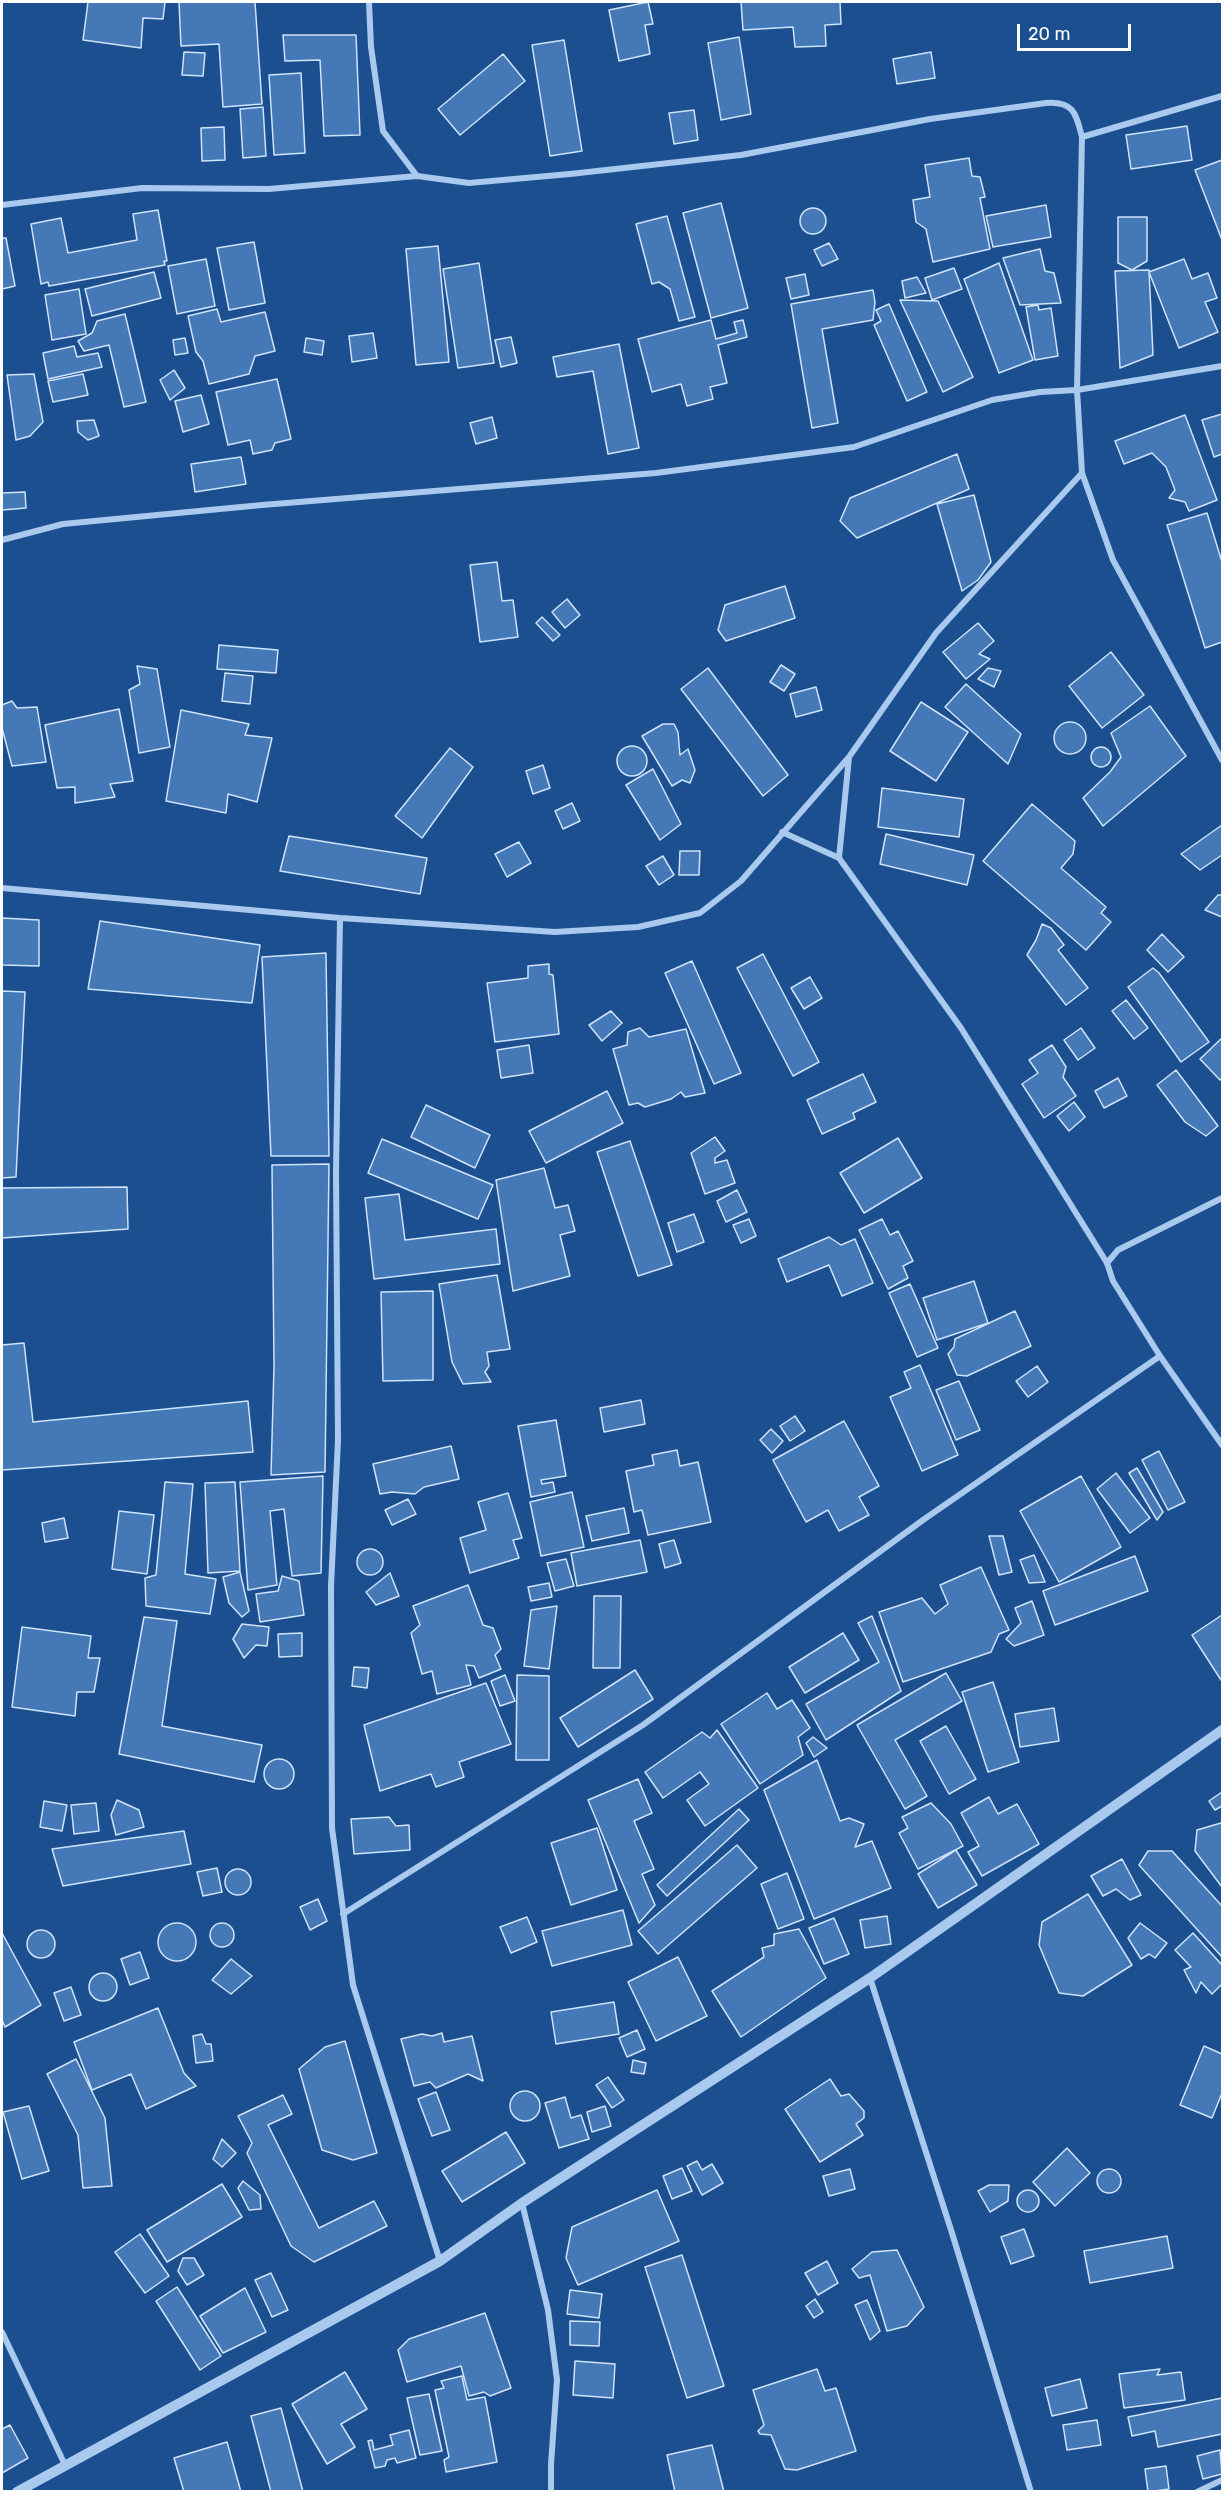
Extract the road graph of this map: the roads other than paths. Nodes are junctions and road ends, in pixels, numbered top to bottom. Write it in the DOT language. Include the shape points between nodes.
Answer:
graph roads {
  1 [pos="369,2"];
  2 [pos="1222,96"];
  3 [pos="1082,137"];
  4 [pos="417,176"];
  5 [pos="2,205"];
  6 [pos="1222,366"];
  7 [pos="1077,390"];
  8 [pos="1082,473"];
  9 [pos="2,540"];
  10 [pos="849,757"];
  11 [pos="1222,760"];
  12 [pos="782,832"];
  13 [pos="839,858"];
  14 [pos="2,888"];
  15 [pos="340,918"];
  16 [pos="1222,1198"];
  17 [pos="1107,1263"];
  18 [pos="1160,1356"];
  19 [pos="1222,1445"];
  20 [pos="1222,1730"];
  21 [pos="343,1914"];
  22 [pos="870,1978"];
  23 [pos="522,2203"];
  24 [pos="440,2261"];
  25 [pos="2,2332"];
  26 [pos="65,2465"];
  27 [pos="1222,2480"];
  28 [pos="18,2492"];
  29 [pos="551,2492"];
  30 [pos="1031,2492"];
  31 [pos="1197,2492"];
  1 -- 4 [label="street" via="383,131"];
  2 -- 3 [label="street"];
  3 -- 4 [label="street" via="1076,112 1066,105 1046,103 930,119 729,156 469,183"];
  3 -- 7 [label="street"];
  4 -- 5 [label="street" via="269,189 142,188"];
  6 -- 7 [label="street"];
  7 -- 8 [label="street"];
  7 -- 9 [label="street" via="992,400 854,447 656,473 63,524"];
  8 -- 10 [label="street" via="936,633"];
  8 -- 11 [label="street" via="1113,560"];
  10 -- 12 [label="street"];
  10 -- 13 [label="street"];
  12 -- 13 [label="street"];
  12 -- 15 [label="street" via="741,881 699,913 638,927 555,932"];
  13 -- 17 [label="street" via="962,1028"];
  14 -- 15 [label="street"];
  15 -- 21 [label="street" via="336,1171 338,1440 330,1730 332,1828"];
  16 -- 17 [label="street" via="1118,1250"];
  17 -- 18 [label="street" via="1113,1281"];
  18 -- 19 [label="street"];
  18 -- 21 [label="street" via="923,1520 644,1725"];
  20 -- 22 [label="street"];
  21 -- 24 [label="street" via="353,1985"];
  22 -- 23 [label="street"];
  22 -- 30 [label="street"];
  23 -- 24 [label="street"];
  23 -- 29 [label="street" via="548,2310 557,2380"];
  24 -- 26 [label="street"];
  25 -- 26 [label="street"];
  26 -- 28 [label="street"];
  27 -- 31 [label="street"];
}
